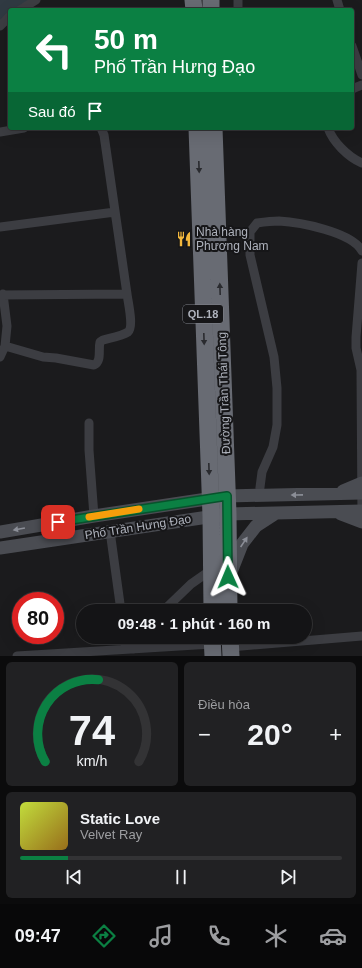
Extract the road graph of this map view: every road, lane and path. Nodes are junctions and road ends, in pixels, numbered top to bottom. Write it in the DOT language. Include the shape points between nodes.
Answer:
graph roads {
  1 [pos="36,0"];
  2 [pos="23,8"];
  3 [pos="8,18"];
  4 [pos="0,26"];
  5 [pos="354,52"];
  6 [pos="362,75"];
  7 [pos="12,130"];
  8 [pos="102,130"];
  9 [pos="198,130"];
  10 [pos="214,130"];
  11 [pos="329,130"];
  12 [pos="0,132"];
  13 [pos="362,163"];
  14 [pos="115,212"];
  15 [pos="0,227"];
  16 [pos="362,251"];
  17 [pos="362,263"];
  18 [pos="126,294"];
  19 [pos="1,295"];
  20 [pos="5,346"];
  21 [pos="0,357"];
  22 [pos="361,370"];
  23 [pos="89,423"];
  24 [pos="362,488"];
  25 [pos="259,495"];
  26 [pos="227,496"];
  27 [pos="210,508"];
  28 [pos="362,511"];
  29 [pos="336,512"];
  30 [pos="276,513"];
  31 [pos="228,514"];
  32 [pos="94,516"];
  33 [pos="362,521"];
  34 [pos="110,531"];
  35 [pos="0,532"];
  36 [pos="0,548"];
  37 [pos="211,570"];
  38 [pos="228,577"];
  39 [pos="120,604"];
  40 [pos="170,604"];
  41 [pos="212,604"];
  42 [pos="229,604"];
  43 [pos="362,636"];
  44 [pos="128,644"];
  45 [pos="135,644"];
  46 [pos="212,646"];
  47 [pos="230,647"];
  48 [pos="130,649"];
  49 [pos="17,656"];
  1 -- 2 [label="street"];
  3 -- 4 [label="street"];
  5 -- 6 [label="street"];
  7 -- 12 [label="street"];
  8 -- 14 [label="street"];
  9 -- 27 [label="highway, Đường Trần Thái Tông / QL.18, one-way"];
  26 -- 10 [label="highway, Đường Trần Thái Tông / QL.18, one-way"];
  11 -- 13 [label="street" via="334,140 350,156"];
  14 -- 15 [label="street"];
  14 -- 18 [label="street"];
  16 -- 25 [label="street" via="357,244 344,237 304,223 257,223 250,232 250,255 274,357 277,388 277,425 273,447 262,472"];
  17 -- 22 [label="street" via="356,337"];
  18 -- 19 [label="street"];
  18 -- 20 [label="street" via="130,330 100,342 99,360 94,365 43,358"];
  19 -- 20 [label="street" via="7,326"];
  20 -- 21 [label="street"];
  22 -- 24 [label="street"];
  23 -- 32 [label="street"];
  24 -- 25 [label="main road, Phố Trần Hưng Đạo, one-way" via="336,494"];
  24 -- 28 [label="street"];
  25 -- 26 [label="main road, Phố Trần Hưng Đạo"];
  26 -- 27 [label="main road, Phố Trần Hưng Đạo"];
  26 -- 31 [label="highway, Đường Trần Thái Tông / QL.18"];
  27 -- 31 [label="main road, Phố Trần Hưng Đạo"];
  27 -- 32 [label="main road, Phố Trần Hưng Đạo"];
  27 -- 34 [label="main road, Phố Trần Hưng Đạo"];
  27 -- 37 [label="highway, Đường Trần Thái Tông / QL.18"];
  28 -- 29 [label="main road, Phố Trần Hưng Đạo"];
  28 -- 33 [label="street"];
  29 -- 30 [label="main road, Phố Trần Hưng Đạo"];
  29 -- 33 [label="main road"];
  30 -- 31 [label="main road, Phố Trần Hưng Đạo"];
  38 -- 30 [label="main road, one-way" via="242,544 256,526"];
  31 -- 38 [label="highway, Đường Trần Thái Tông / QL.18"];
  32 -- 35 [label="main road, Phố Trần Hưng Đạo, one-way"];
  34 -- 36 [label="main road, Phố Trần Hưng Đạo"];
  34 -- 39 [label="street"];
  37 -- 40 [label="street"];
  37 -- 41 [label="highway, Đường Trần Thái Tông / QL.18"];
  38 -- 42 [label="highway, Đường Trần Thái Tông / QL.18"];
  43 -- 47 [label="street"];
  44 -- 48 [label="street"];
  45 -- 48 [label="street"];
  46 -- 48 [label="street"];
  48 -- 49 [label="street"];
}
